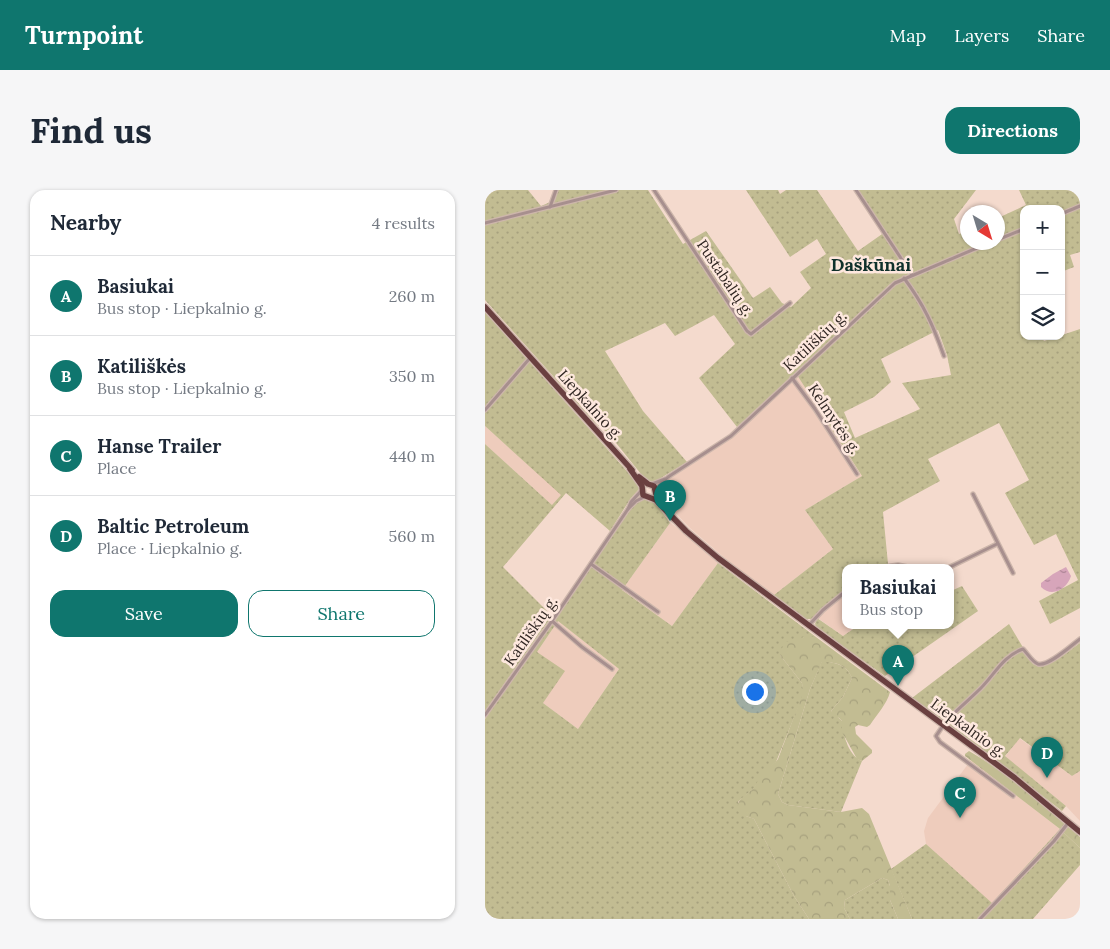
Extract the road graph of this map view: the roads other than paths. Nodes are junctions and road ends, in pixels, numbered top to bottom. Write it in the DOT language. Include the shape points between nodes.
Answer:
graph roads {
  1 [pos="556,190"];
  2 [pos="616,190"];
  3 [pos="654,190"];
  4 [pos="856,190"];
  5 [pos="1080,206"];
  6 [pos="550,207"];
  7 [pos="1065,212"];
  8 [pos="485,223"];
  9 [pos="1020,231"];
  10 [pos="1005,237"];
  11 [pos="972,250"];
  12 [pos="912,275"];
  13 [pos="904,278"];
  14 [pos="790,303"];
  15 [pos="485,306"];
  16 [pos="944,356"];
  17 [pos="531,358"];
  18 [pos="791,378"];
  19 [pos="485,410"];
  20 [pos="630,469"];
  21 [pos="857,474"];
  22 [pos="653,487"];
  23 [pos="642,489"];
  24 [pos="973,494"];
  25 [pos="648,497"];
  26 [pos="628,509"];
  27 [pos="695,538"];
  28 [pos="997,544"];
  29 [pos="591,564"];
  30 [pos="954,565"];
  31 [pos="1013,573"];
  32 [pos="842,594"];
  33 [pos="658,612"];
  34 [pos="552,621"];
  35 [pos="808,626"];
  36 [pos="1080,638"];
  37 [pos="612,669"];
  38 [pos="485,715"];
  39 [pos="942,725"];
  40 [pos="1013,796"];
  41 [pos="1068,822"];
  42 [pos="1080,832"];
  43 [pos="980,919"];
  1 -- 6 [label="street"];
  2 -- 6 [label="street"];
  3 -- 14 [label="street, Pustabalių g." via="747,332 751,334"];
  4 -- 12 [label="street"];
  5 -- 7 [label="street"];
  6 -- 8 [label="street"];
  9 -- 10 [label="street"];
  11 -- 12 [label="street, Katiliškių g."];
  12 -- 13 [label="street, Katiliškių g."];
  13 -- 16 [label="street" via="925,309"];
  13 -- 18 [label="street, Katiliškių g." via="886,289"];
  15 -- 17 [label="highway, Liepkalnio g."];
  17 -- 19 [label="street"];
  17 -- 20 [label="highway, Liepkalnio g."];
  18 -- 21 [label="street, Kelmytės g."];
  18 -- 22 [label="street, Katiliškių g." via="731,436"];
  20 -- 22 [label="highway, Liepkalnio g."];
  20 -- 23 [label="highway, Liepkalnio g."];
  22 -- 23 [label="highway"];
  22 -- 25 [label="highway"];
  22 -- 27 [label="highway, Liepkalnio g." via="660,500"];
  23 -- 25 [label="highway, Liepkalnio g." via="643,495"];
  23 -- 26 [label="street, Katiliškių g."];
  24 -- 28 [label="street"];
  25 -- 26 [label="street, Katiliškių g." via="639,499"];
  25 -- 27 [label="highway, Liepkalnio g."];
  26 -- 29 [label="street, Katiliškių g."];
  27 -- 35 [label="highway, Liepkalnio g."];
  28 -- 30 [label="street"];
  28 -- 31 [label="street"];
  29 -- 33 [label="street"];
  29 -- 34 [label="street, Katiliškių g."];
  32 -- 35 [label="street"];
  34 -- 37 [label="street"];
  34 -- 38 [label="street, Katiliškių g."];
  35 -- 39 [label="highway, Liepkalnio g."];
  36 -- 39 [label="street" via="1045,664 1037,664 1023,650 1009,657"];
  39 -- 40 [label="street" via="936,736 940,742"];
  39 -- 41 [label="highway, Liepkalnio g." via="1019,781"];
  41 -- 42 [label="highway, Liepkalnio g."];
  41 -- 43 [label="street"];
}
